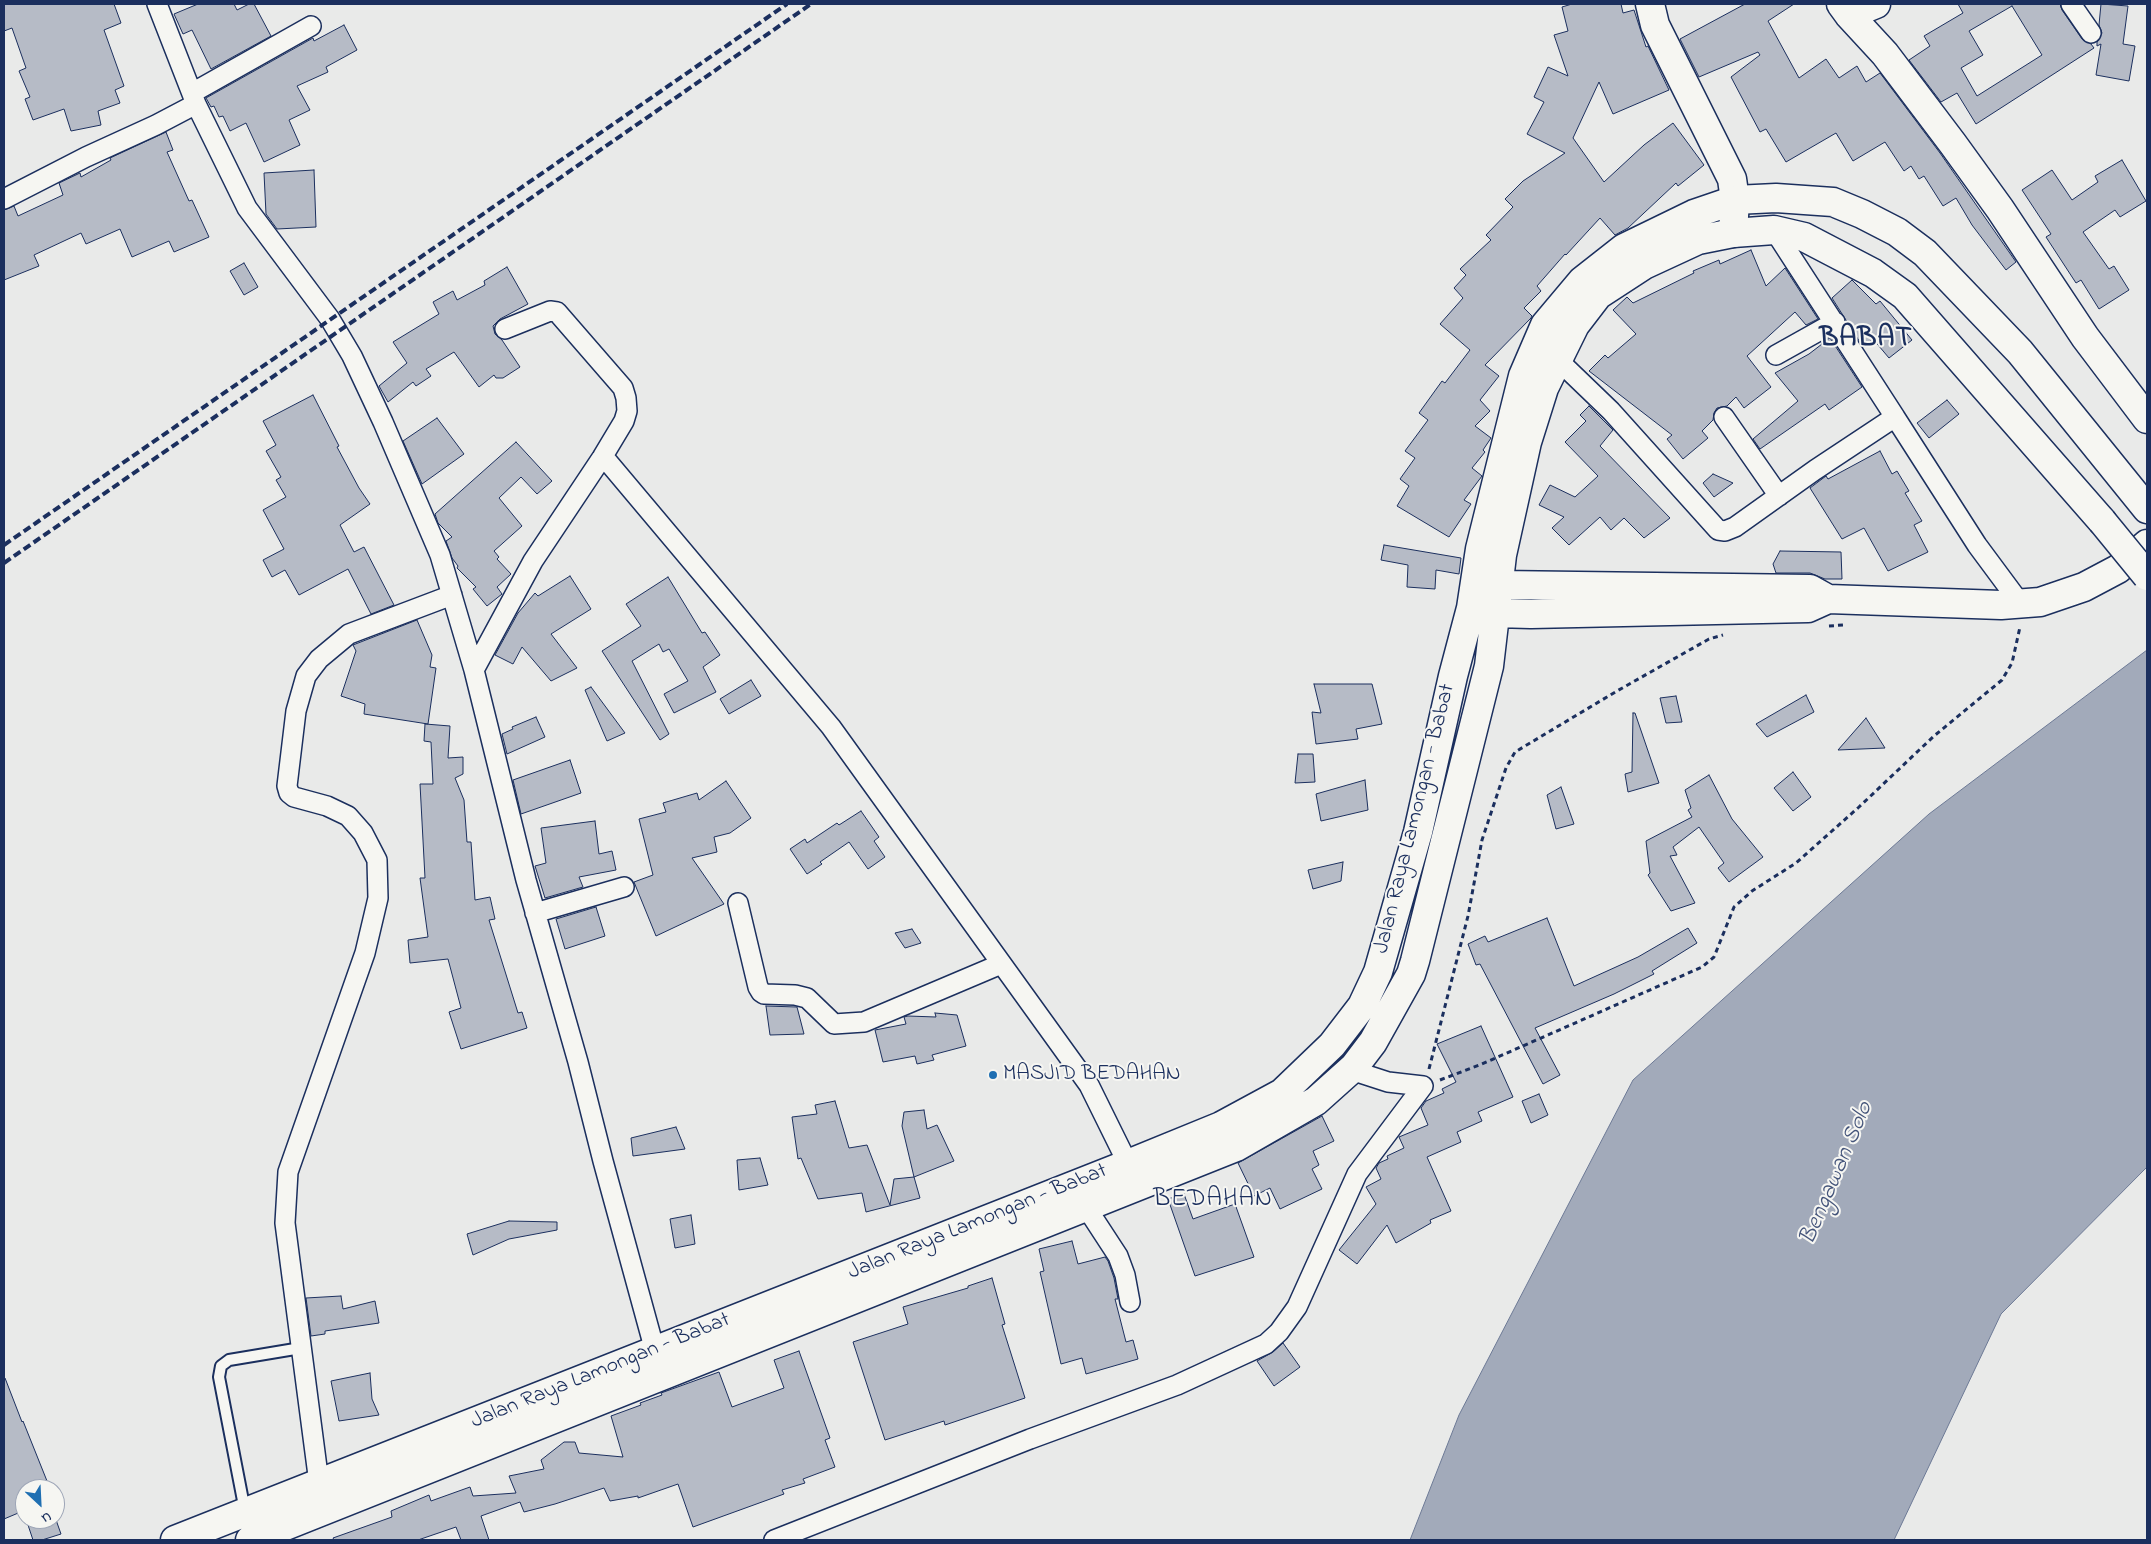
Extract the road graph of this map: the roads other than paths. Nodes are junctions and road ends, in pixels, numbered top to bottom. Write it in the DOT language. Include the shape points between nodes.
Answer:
graph roads {
  1 [pos="157,4"];
  2 [pos="1650,4"];
  3 [pos="1876,4"];
  4 [pos="2071,4"];
  5 [pos="1845,9"];
  6 [pos="311,26"];
  7 [pos="2091,33"];
  8 [pos="194,98"];
  9 [pos="4,199"];
  10 [pos="1735,200"];
  11 [pos="1774,230"];
  12 [pos="1734,233"];
  13 [pos="1834,322"];
  14 [pos="505,329"];
  15 [pos="1776,355"];
  16 [pos="1558,360"];
  17 [pos="1724,416"];
  18 [pos="1895,417"];
  19 [pos="2147,419"];
  20 [pos="603,456"];
  21 [pos="1779,496"];
  22 [pos="2144,504"];
  23 [pos="2147,544"];
  24 [pos="2147,576"];
  25 [pos="1488,582"];
  26 [pos="452,595"];
  27 [pos="1828,600"];
  28 [pos="1482,610"];
  29 [pos="2021,612"];
  30 [pos="474,670"];
  31 [pos="624,887"];
  32 [pos="738,903"];
  33 [pos="535,913"];
  34 [pos="1001,964"];
  35 [pos="1351,1070"];
  36 [pos="1128,1164"];
  37 [pos="1086,1207"];
  38 [pos="1130,1302"];
  39 [pos="301,1348"];
  40 [pos="655,1351"];
  41 [pos="319,1484"];
  42 [pos="246,1512"];
  43 [pos="175,1540"];
  44 [pos="250,1540"];
  45 [pos="774,1540"];
  1 -- 8 [label="street"];
  2 -- 10 [label="main road" via="1655,25 1732,179"];
  3 -- 5 [label="main road"];
  4 -- 7 [label="street"];
  5 -- 19 [label="main road" via="1885,54 1953,144 2000,209 2084,338"];
  6 -- 8 [label="street"];
  8 -- 9 [label="street" via="156,125"];
  8 -- 26 [label="street" via="247,208 330,319 352,356 440,555"];
  10 -- 12 [label="main road"];
  10 -- 22 [label="main road" via="1776,198 1833,202 1897,232 1926,253 2020,352"];
  10 -- 25 [label="main road" via="1694,214 1624,248 1582,281 1545,325 1523,376 1480,549"];
  11 -- 12 [label="main road"];
  11 -- 13 [label="street"];
  11 -- 24 [label="main road, bridge" via="1804,237 1873,273 1906,296"];
  12 -- 16 [label="main road" via="1698,240 1644,265 1598,295 1575,325"];
  13 -- 15 [label="street"];
  13 -- 18 [label="street"];
  14 -- 20 [label="street" via="554,310 623,388 627,411"];
  16 -- 21 [label="street" via="1611,411 1718,530 1735,527"];
  16 -- 25 [label="main road" via="1544,388 1527,442 1502,555"];
  17 -- 21 [label="street"];
  18 -- 21 [label="street"];
  18 -- 29 [label="street"];
  20 -- 30 [label="street" via="533,561"];
  20 -- 34 [label="street" via="831,727"];
  23 -- 29 [label="main road" via="2118,569 2084,587"];
  25 -- 27 [label="main road" via="1810,589"];
  25 -- 28 [label="main road"];
  26 -- 30 [label="street"];
  26 -- 39 [label="street" via="349,634 319,659 306,676 296,711 287,786 289,793 294,798 328,806 348,816 363,833 377,860 378,898 365,953 288,1172 285,1222"];
  27 -- 28 [label="main road" via="1808,608 1531,614"];
  27 -- 29 [label="main road" via="2001,605"];
  28 -- 35 [label="main road, Jalan Raya Lamongan - Babat" via="1488,666 1415,961 1373,1042"];
  28 -- 36 [label="main road, Jalan Raya Lamongan - Babat" via="1453,676 1418,832 1378,972 1362,1006 1332,1045 1282,1092 1221,1126"];
  30 -- 33 [label="street"];
  31 -- 33 [label="street"];
  32 -- 34 [label="street" via="761,992 807,998 834,1024 864,1022"];
  33 -- 40 [label="street"];
  34 -- 36 [label="street" via="1089,1085"];
  35 -- 37 [label="main road, Jalan Raya Lamongan - Babat" via="1316,1101 1236,1147"];
  35 -- 45 [label="street" via="1388,1082 1423,1086 1357,1174 1296,1307 1279,1332 1266,1344 1178,1385 1030,1439"];
  36 -- 40 [label="main road, Jalan Raya Lamongan - Babat"];
  37 -- 38 [label="street" via="1118,1256"];
  37 -- 44 [label="main road, Jalan Raya Lamongan - Babat"];
  39 -- 41 [label="street"];
  39 -- 42 [label="lane" via="229,1360 221,1366 219,1378"];
  40 -- 41 [label="main road, Jalan Raya Lamongan - Babat"];
  41 -- 42 [label="main road, Jalan Raya Lamongan - Babat"];
  42 -- 43 [label="main road, Jalan Raya Lamongan - Babat"];
}
